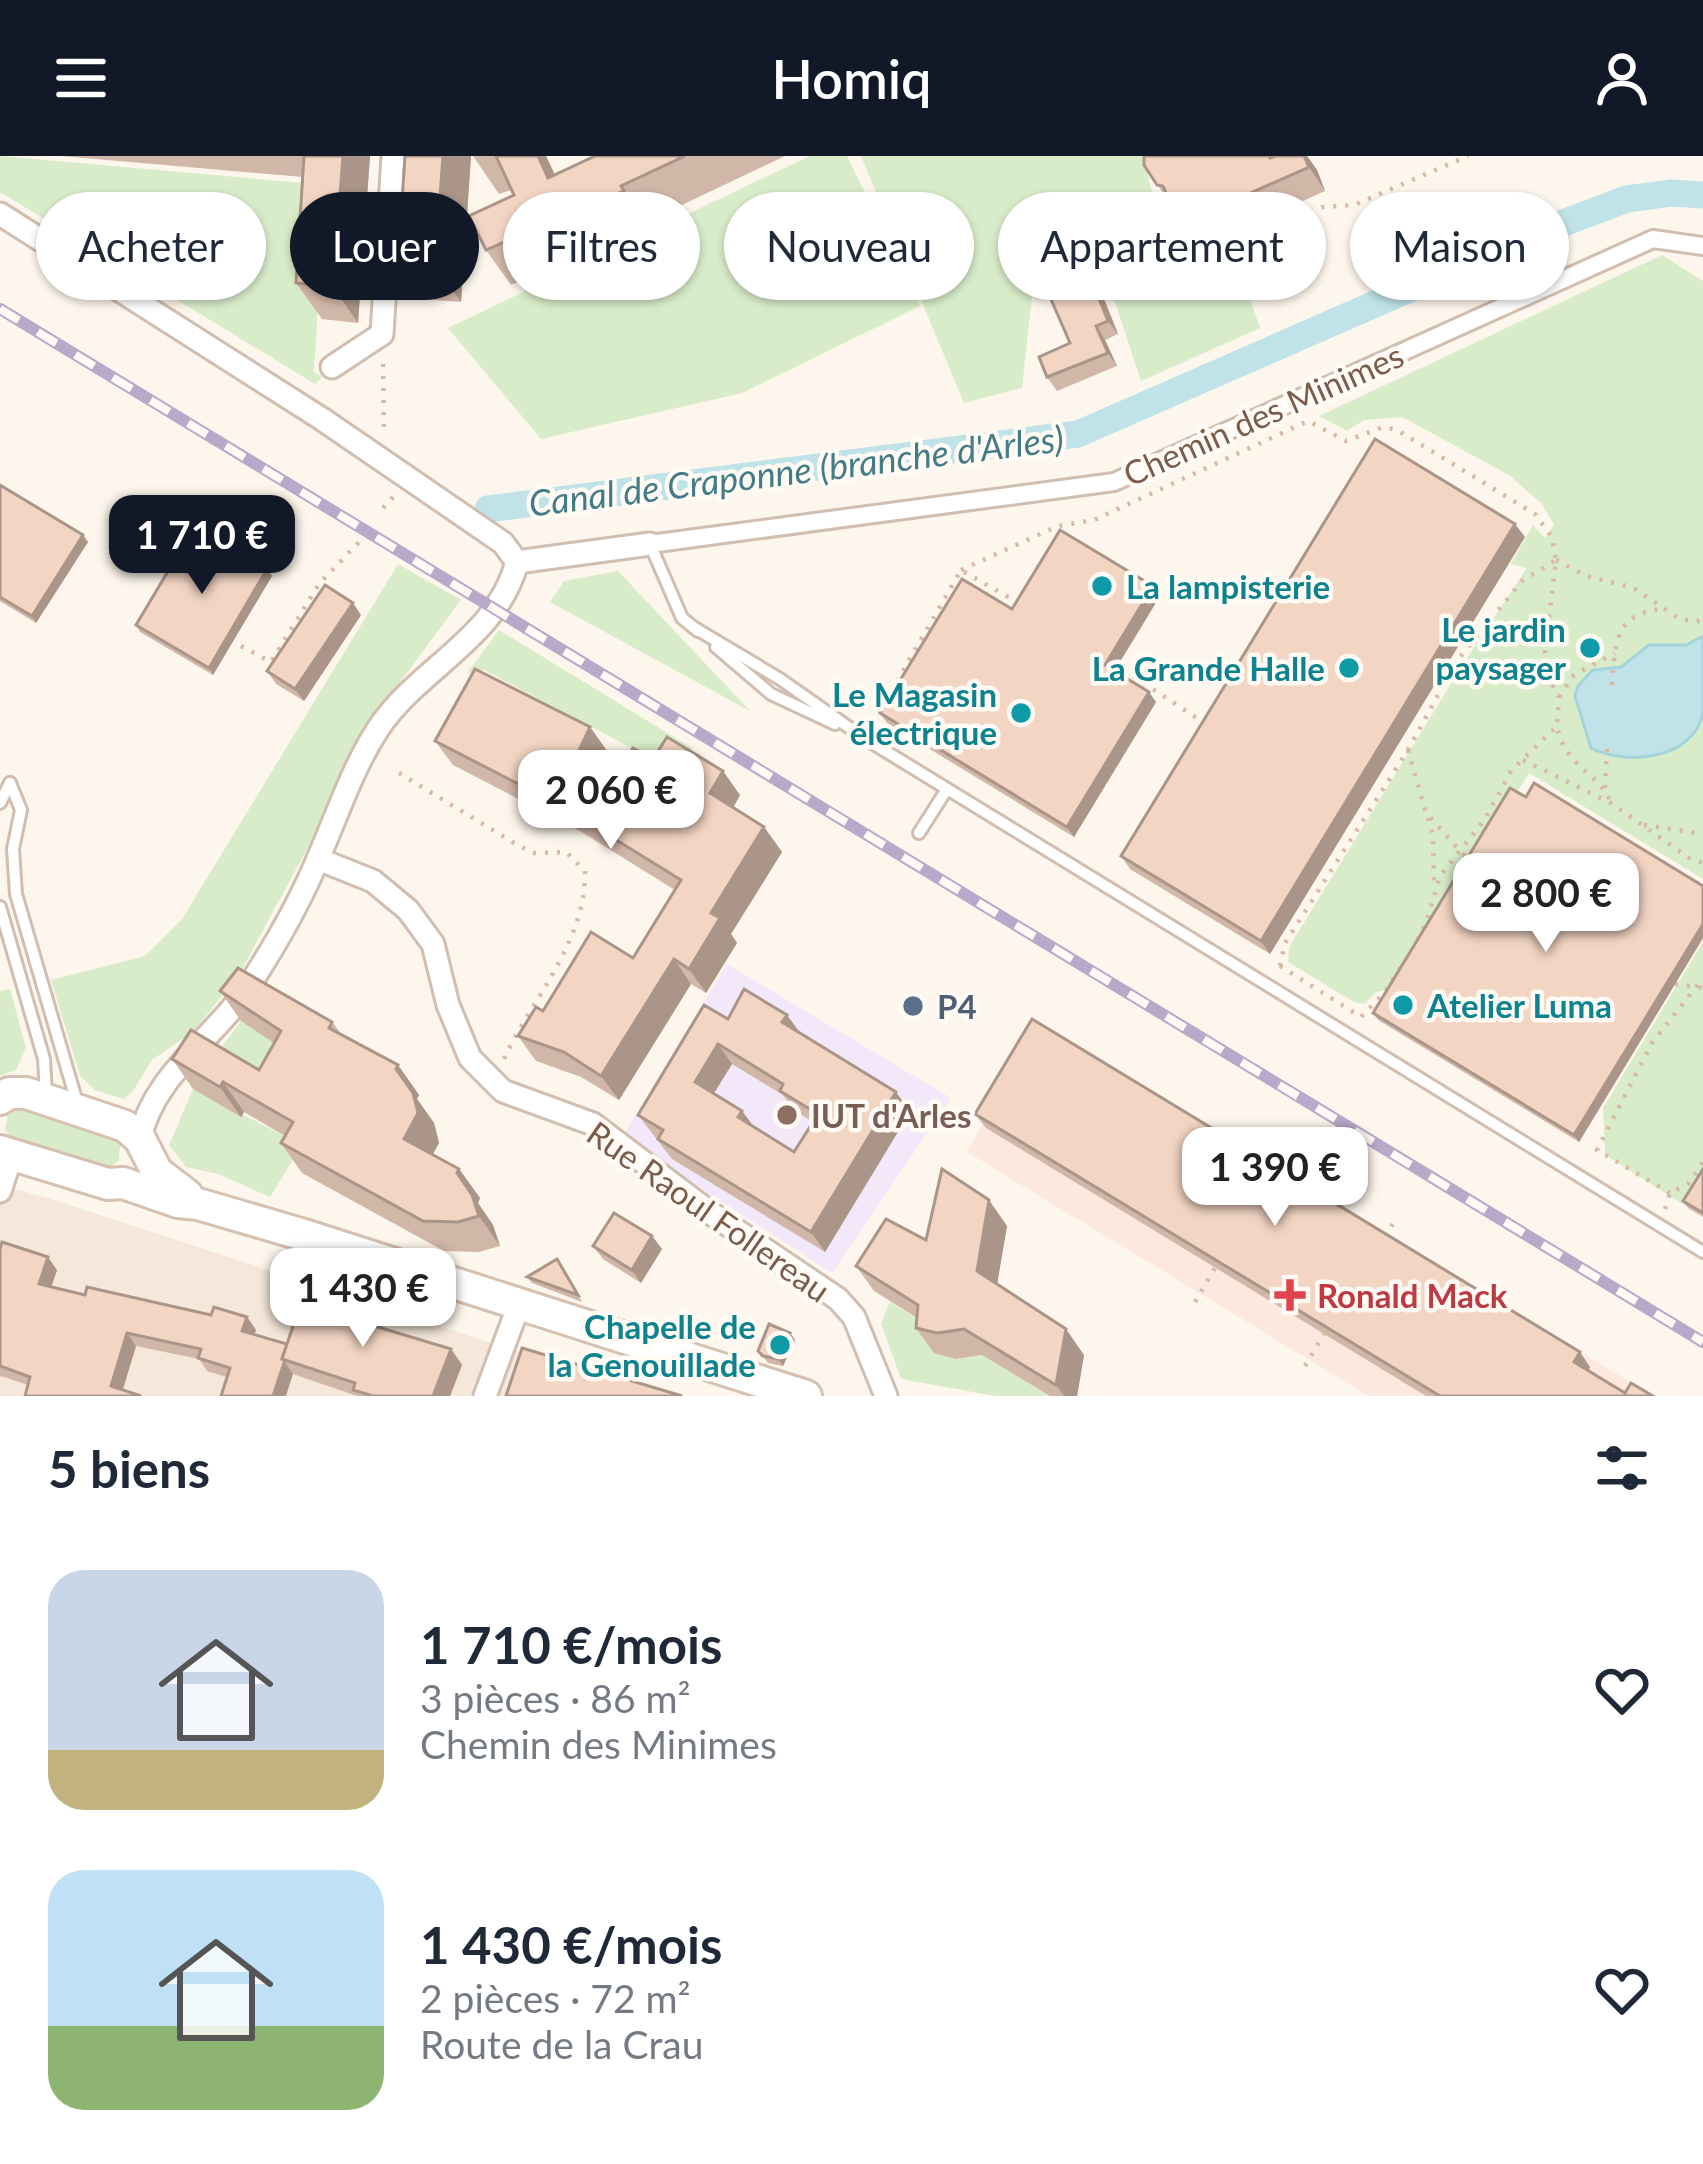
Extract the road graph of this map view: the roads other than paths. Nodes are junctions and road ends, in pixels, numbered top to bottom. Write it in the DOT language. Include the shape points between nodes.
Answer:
graph roads {
  1 [pos="393,156"];
  2 [pos="0,214"];
  3 [pos="1703,246"];
  4 [pos="332,367"];
  5 [pos="650,544"];
  6 [pos="517,562"];
  7 [pos="5,782"];
  8 [pos="947,789"];
  9 [pos="0,803"];
  10 [pos="919,832"];
  11 [pos="318,860"];
  12 [pos="0,907"];
  13 [pos="0,930"];
  14 [pos="11,943"];
  15 [pos="45,1098"];
  16 [pos="0,1099"];
  17 [pos="79,1109"];
  18 [pos="142,1144"];
  19 [pos="6,1154"];
  20 [pos="123,1183"];
  21 [pos="0,1191"];
  22 [pos="198,1204"];
  23 [pos="1703,1252"];
  24 [pos="520,1302"];
  25 [pos="772,1392"];
  26 [pos="485,1396"];
  27 [pos="806,1396"];
  28 [pos="886,1396"];
  1 -- 4 [label="street" via="382,334"];
  2 -- 6 [label="street" via="322,419 502,543"];
  3 -- 5 [label="street, Chemin des Minimes" via="1653,239 1114,482"];
  5 -- 6 [label="street, Chemin des Minimes"];
  5 -- 8 [label="lane" via="682,618 771,694"];
  6 -- 11 [label="street" via="480,629 377,729"];
  7 -- 9 [label="lane"];
  7 -- 17 [label="lane" via="21,809 16,894"];
  8 -- 10 [label="lane"];
  8 -- 23 [label="lane"];
  11 -- 18 [label="street" via="251,983 151,1102"];
  11 -- 28 [label="street, Rue Raoul Follereau" via="374,881 407,910 433,944 470,1058 503,1091 593,1124 838,1299 854,1317"];
  12 -- 14 [label="lane"];
  13 -- 14 [label="lane"];
  14 -- 15 [label="lane" via="42,1052"];
  15 -- 16 [label="main road"];
  15 -- 17 [label="main road"];
  17 -- 18 [label="main road" via="125,1126"];
  18 -- 20 [label="main road" via="142,1164"];
  18 -- 22 [label="main road" via="170,1185"];
  19 -- 20 [label="main road"];
  19 -- 21 [label="street"];
  20 -- 22 [label="main road"];
  22 -- 24 [label="main road"];
  24 -- 25 [label="main road"];
  24 -- 26 [label="street"];
  25 -- 27 [label="main road"];
}
